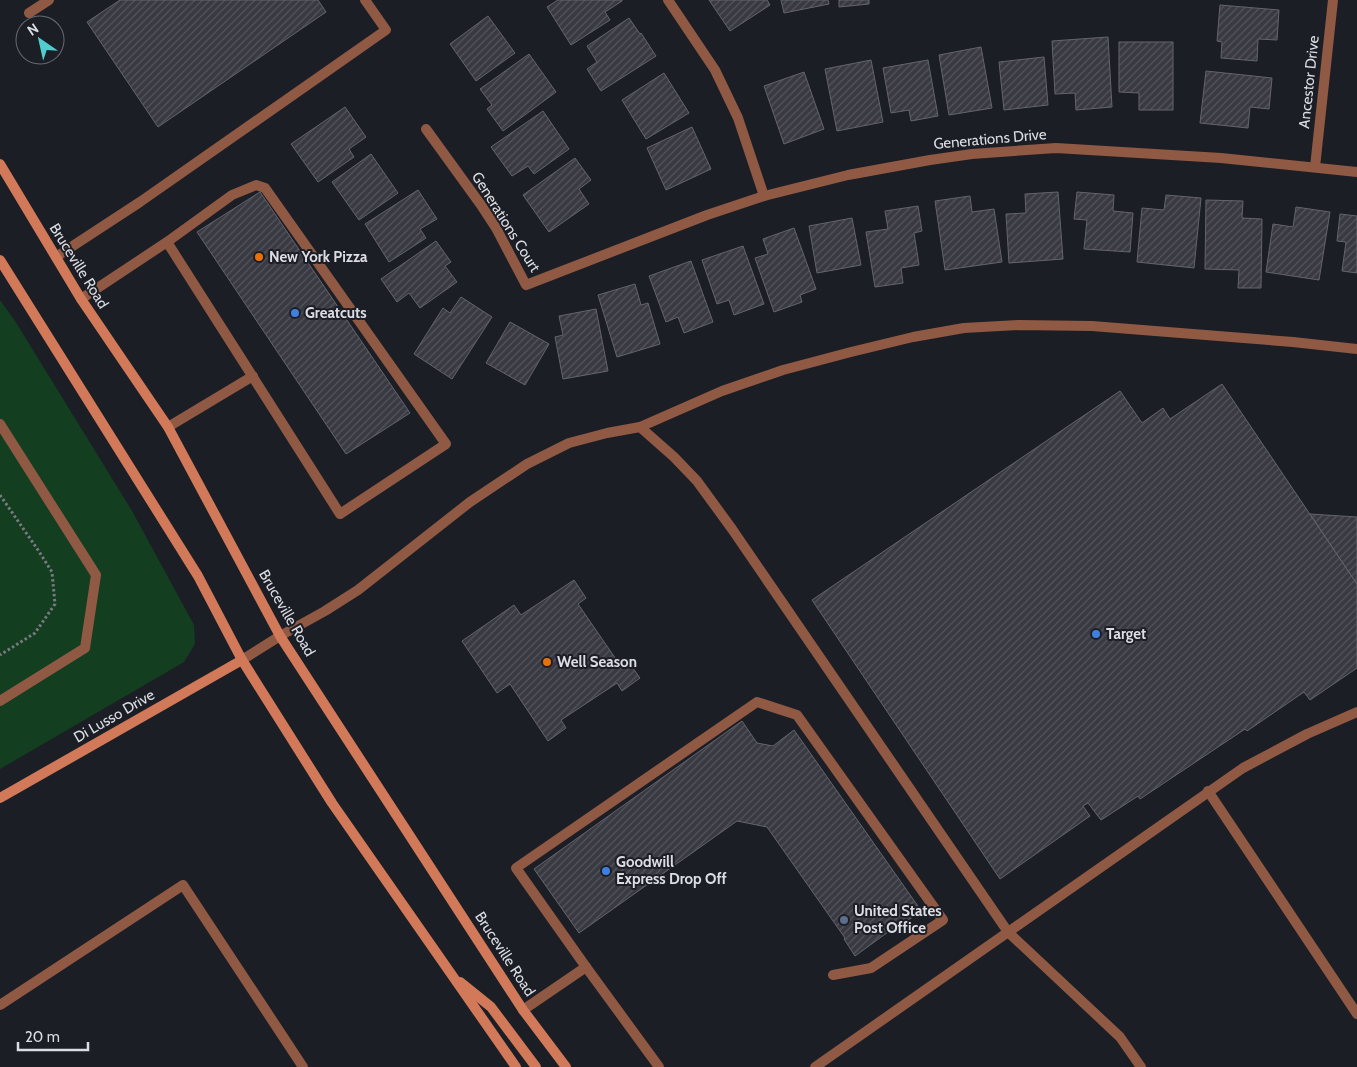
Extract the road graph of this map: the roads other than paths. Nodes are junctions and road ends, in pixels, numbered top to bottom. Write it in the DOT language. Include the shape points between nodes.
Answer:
graph roads {
  1 [pos="49,0"];
  2 [pos="365,0"];
  3 [pos="668,0"];
  4 [pos="1333,0"];
  5 [pos="28,13"];
  6 [pos="426,129"];
  7 [pos="0,164"];
  8 [pos="1316,167"];
  9 [pos="1357,172"];
  10 [pos="764,196"];
  11 [pos="167,242"];
  12 [pos="636,242"];
  13 [pos="56,258"];
  14 [pos="0,260"];
  15 [pos="81,299"];
  16 [pos="1357,349"];
  17 [pos="253,376"];
  18 [pos="0,424"];
  19 [pos="168,427"];
  20 [pos="640,427"];
  21 [pos="280,636"];
  22 [pos="242,660"];
  23 [pos="0,701"];
  24 [pos="1357,712"];
  25 [pos="1208,791"];
  26 [pos="0,798"];
  27 [pos="1008,932"];
  28 [pos="586,967"];
  29 [pos="451,975"];
  30 [pos="834,975"];
  31 [pos="0,1005"];
  32 [pos="523,1010"];
  33 [pos="1357,1014"];
  34 [pos="303,1067"];
  35 [pos="516,1067"];
  36 [pos="536,1067"];
  37 [pos="566,1067"];
  38 [pos="659,1067"];
  39 [pos="815,1067"];
  40 [pos="1141,1067"];
  1 -- 5 [label="street"];
  2 -- 13 [label="street" via="386,30"];
  3 -- 10 [label="street" via="715,70 735,110"];
  4 -- 8 [label="street, Ancestor Drive"];
  6 -- 12 [label="street, Generations Court" via="496,228 526,285"];
  7 -- 13 [label="main road, Bruceville Road"];
  8 -- 9 [label="street, Generations Drive"];
  8 -- 10 [label="street, Generations Drive" via="1056,148 930,160 848,175"];
  10 -- 12 [label="street, Generations Drive"];
  11 -- 15 [label="street"];
  11 -- 17 [label="street"];
  11 -- 17 [label="street" via="232,195 256,185 265,188 446,444 340,514"];
  13 -- 15 [label="main road, Bruceville Road"];
  14 -- 22 [label="main road" via="198,576"];
  15 -- 19 [label="main road, Bruceville Road"];
  16 -- 20 [label="street" via="1092,326 964,328 904,339 783,370 722,391"];
  17 -- 19 [label="street"];
  18 -- 23 [label="street" via="96,575 85,648"];
  19 -- 21 [label="main road, Bruceville Road"];
  20 -- 21 [label="street" via="569,443 527,464 470,502 358,590"];
  20 -- 27 [label="street" via="697,481"];
  21 -- 22 [label="street"];
  21 -- 32 [label="main road, Bruceville Road"];
  22 -- 26 [label="main road, Di Lusso Drive"];
  22 -- 29 [label="main road" via="332,804"];
  24 -- 25 [label="street" via="1264,756"];
  25 -- 27 [label="street"];
  25 -- 33 [label="street"];
  27 -- 39 [label="street"];
  27 -- 40 [label="street" via="1120,1037"];
  28 -- 30 [label="street" via="516,868 757,702 797,715 943,920 871,968"];
  28 -- 32 [label="street"];
  28 -- 38 [label="street"];
  29 -- 35 [label="main road"];
  29 -- 36 [label="main road" via="492,1007"];
  31 -- 34 [label="street" via="183,885"];
  32 -- 37 [label="main road, Bruceville Road"];
}
